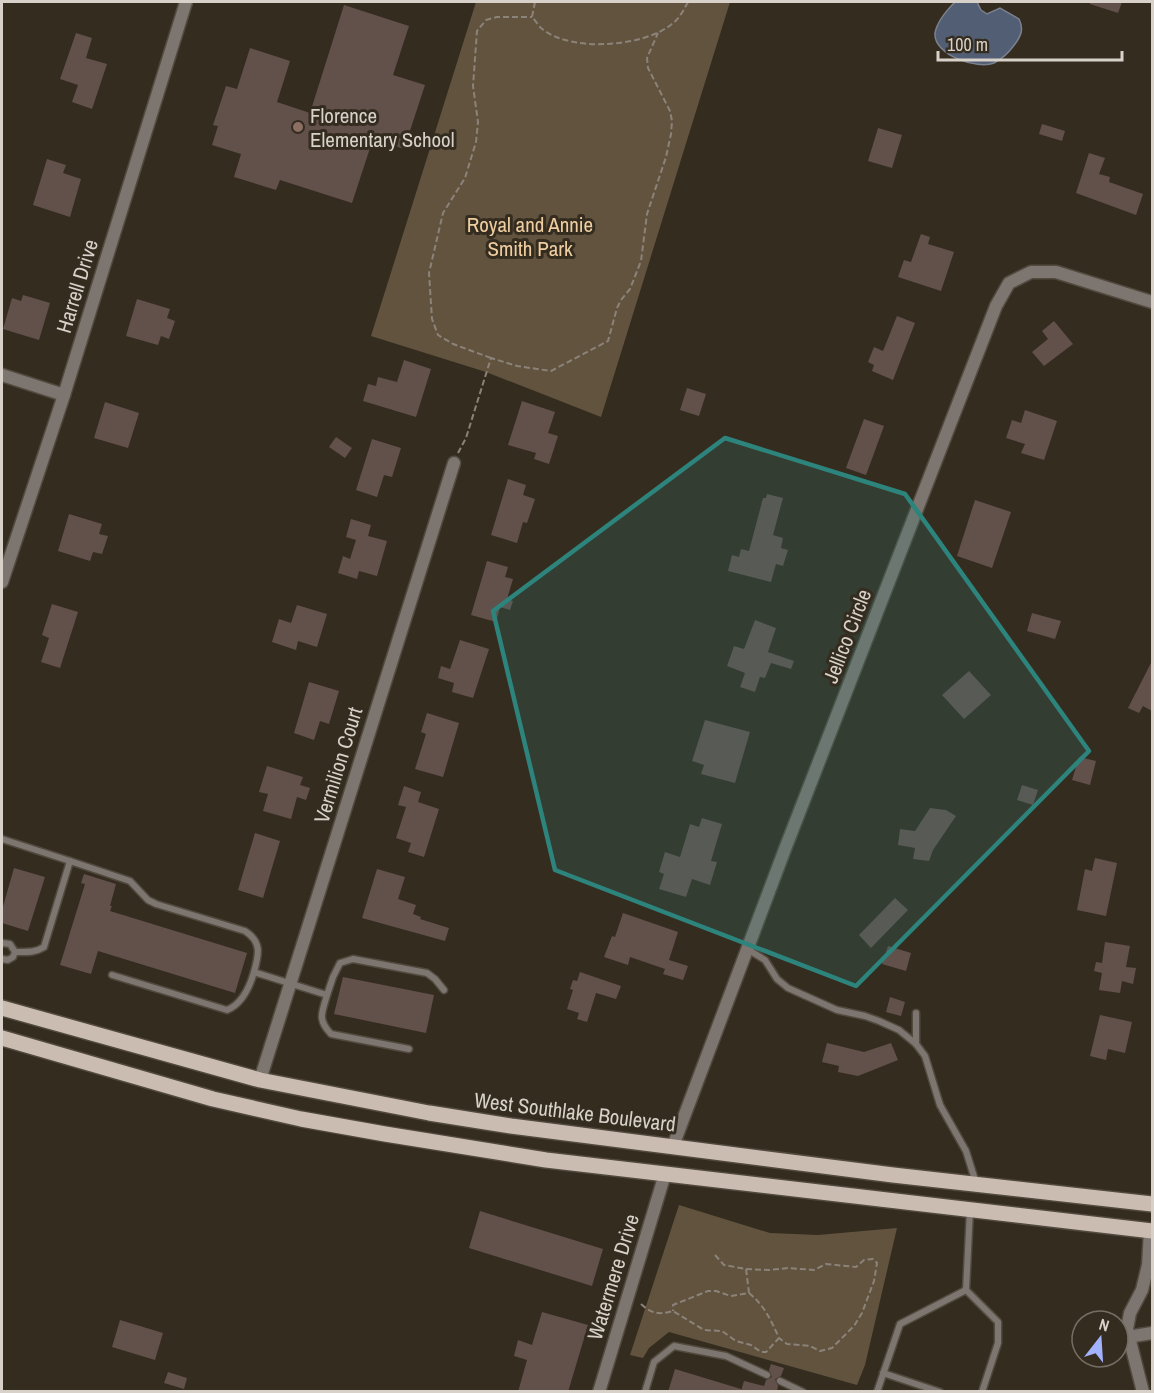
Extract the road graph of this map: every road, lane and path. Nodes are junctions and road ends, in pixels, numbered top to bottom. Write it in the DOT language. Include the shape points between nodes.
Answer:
graph roads {
  1 [pos="186,2"];
  2 [pos="535,2"];
  3 [pos="688,2"];
  4 [pos="532,16"];
  5 [pos="658,33"];
  6 [pos="1152,302"];
  7 [pos="491,358"];
  8 [pos="2,375"];
  9 [pos="63,395"];
  10 [pos="453,463"];
  11 [pos="2,582"];
  12 [pos="2,840"];
  13 [pos="70,861"];
  14 [pos="2,943"];
  15 [pos="747,949"];
  16 [pos="15,952"];
  17 [pos="2,961"];
  18 [pos="254,972"];
  19 [pos="112,975"];
  20 [pos="290,983"];
  21 [pos="444,990"];
  22 [pos="327,995"];
  23 [pos="2,1008"];
  24 [pos="916,1013"];
  25 [pos="2,1038"];
  26 [pos="916,1044"];
  27 [pos="409,1049"];
  28 [pos="260,1080"];
  29 [pos="673,1146"];
  30 [pos="665,1174"];
  31 [pos="976,1184"];
  32 [pos="1152,1204"];
  33 [pos="970,1209"];
  34 [pos="1152,1229"];
  35 [pos="715,1255"];
  36 [pos="746,1269"];
  37 [pos="966,1290"];
  38 [pos="749,1293"];
  39 [pos="641,1304"];
  40 [pos="672,1311"];
  41 [pos="1130,1313"];
  42 [pos="1152,1333"];
  43 [pos="1130,1337"];
  44 [pos="779,1338"];
  45 [pos="1130,1344"];
  46 [pos="884,1373"];
  47 [pos="767,1375"];
  48 [pos="780,1381"];
  49 [pos="599,1392"];
  50 [pos="645,1392"];
  51 [pos="803,1392"];
  52 [pos="877,1392"];
  53 [pos="940,1392"];
  54 [pos="982,1392"];
  55 [pos="1143,1392"];
  1 -- 9 [label="street, Harrell Drive"];
  2 -- 4 [label="path"];
  3 -- 5 [label="path" via="673,23"];
  4 -- 5 [label="path" via="552,34 580,43 607,45"];
  4 -- 7 [label="path" via="486,20 477,31 472,86 478,122 476,142 465,178 443,213 429,273 432,320 438,334"];
  5 -- 7 [label="path" via="647,58 648,68 670,111 671,135 647,214 641,261 617,308 608,341 551,371"];
  6 -- 15 [label="street, Jellico Circle" via="1056,272 1031,272 1009,284 993,314"];
  7 -- 10 [label="path" via="466,438"];
  8 -- 9 [label="street"];
  9 -- 11 [label="street, Harrell Drive"];
  10 -- 20 [label="street, Vermilion Court"];
  12 -- 13 [label="lane"];
  13 -- 16 [label="lane" via="44,947 39,951"];
  13 -- 18 [label="lane" via="130,881 156,904 245,931 258,945"];
  14 -- 16 [label="lane" via="10,944"];
  15 -- 26 [label="lane" via="765,960 788,988 837,1010 879,1021"];
  15 -- 29 [label="street, Jellico Circle"];
  16 -- 17 [label="lane"];
  18 -- 19 [label="lane" via="245,994 227,1010"];
  18 -- 20 [label="lane"];
  20 -- 22 [label="lane"];
  20 -- 28 [label="street, Vermilion Court"];
  21 -- 22 [label="lane" via="427,973 353,959 340,963"];
  22 -- 27 [label="lane" via="321,1015 331,1034"];
  23 -- 28 [label="main road, West Southlake Boulevard"];
  24 -- 26 [label="lane"];
  25 -- 30 [label="main road" via="183,1090 302,1119 524,1156"];
  26 -- 31 [label="lane" via="925,1056 940,1105 966,1151"];
  28 -- 29 [label="main road, West Southlake Boulevard" via="429,1113"];
  29 -- 30 [label="main road"];
  29 -- 31 [label="main road, West Southlake Boulevard"];
  30 -- 33 [label="main road"];
  30 -- 49 [label="street, Watermere Drive"];
  31 -- 32 [label="main road, West Southlake Boulevard"];
  33 -- 34 [label="main road"];
  33 -- 37 [label="lane"];
  34 -- 41 [label="street" via="1142,1290"];
  35 -- 36 [label="path" via="723,1265"];
  36 -- 38 [label="path"];
  36 -- 44 [label="path" via="814,1270 826,1264 856,1267 873,1259 877,1263 862,1313 832,1348 820,1350 787,1344"];
  37 -- 46 [label="lane" via="900,1324"];
  37 -- 54 [label="lane" via="998,1322 998,1343"];
  38 -- 40 [label="path" via="731,1296 708,1291 673,1305"];
  38 -- 44 [label="path" via="760,1302"];
  39 -- 40 [label="path" via="649,1312"];
  40 -- 44 [label="path" via="704,1330 722,1331 761,1352 766,1352"];
  42 -- 43 [label="street"];
  45 -- 55 [label="street"];
  46 -- 52 [label="lane"];
  46 -- 53 [label="lane"];
  47 -- 50 [label="lane" via="726,1356 674,1346 654,1362"];
  48 -- 51 [label="lane"];
}
